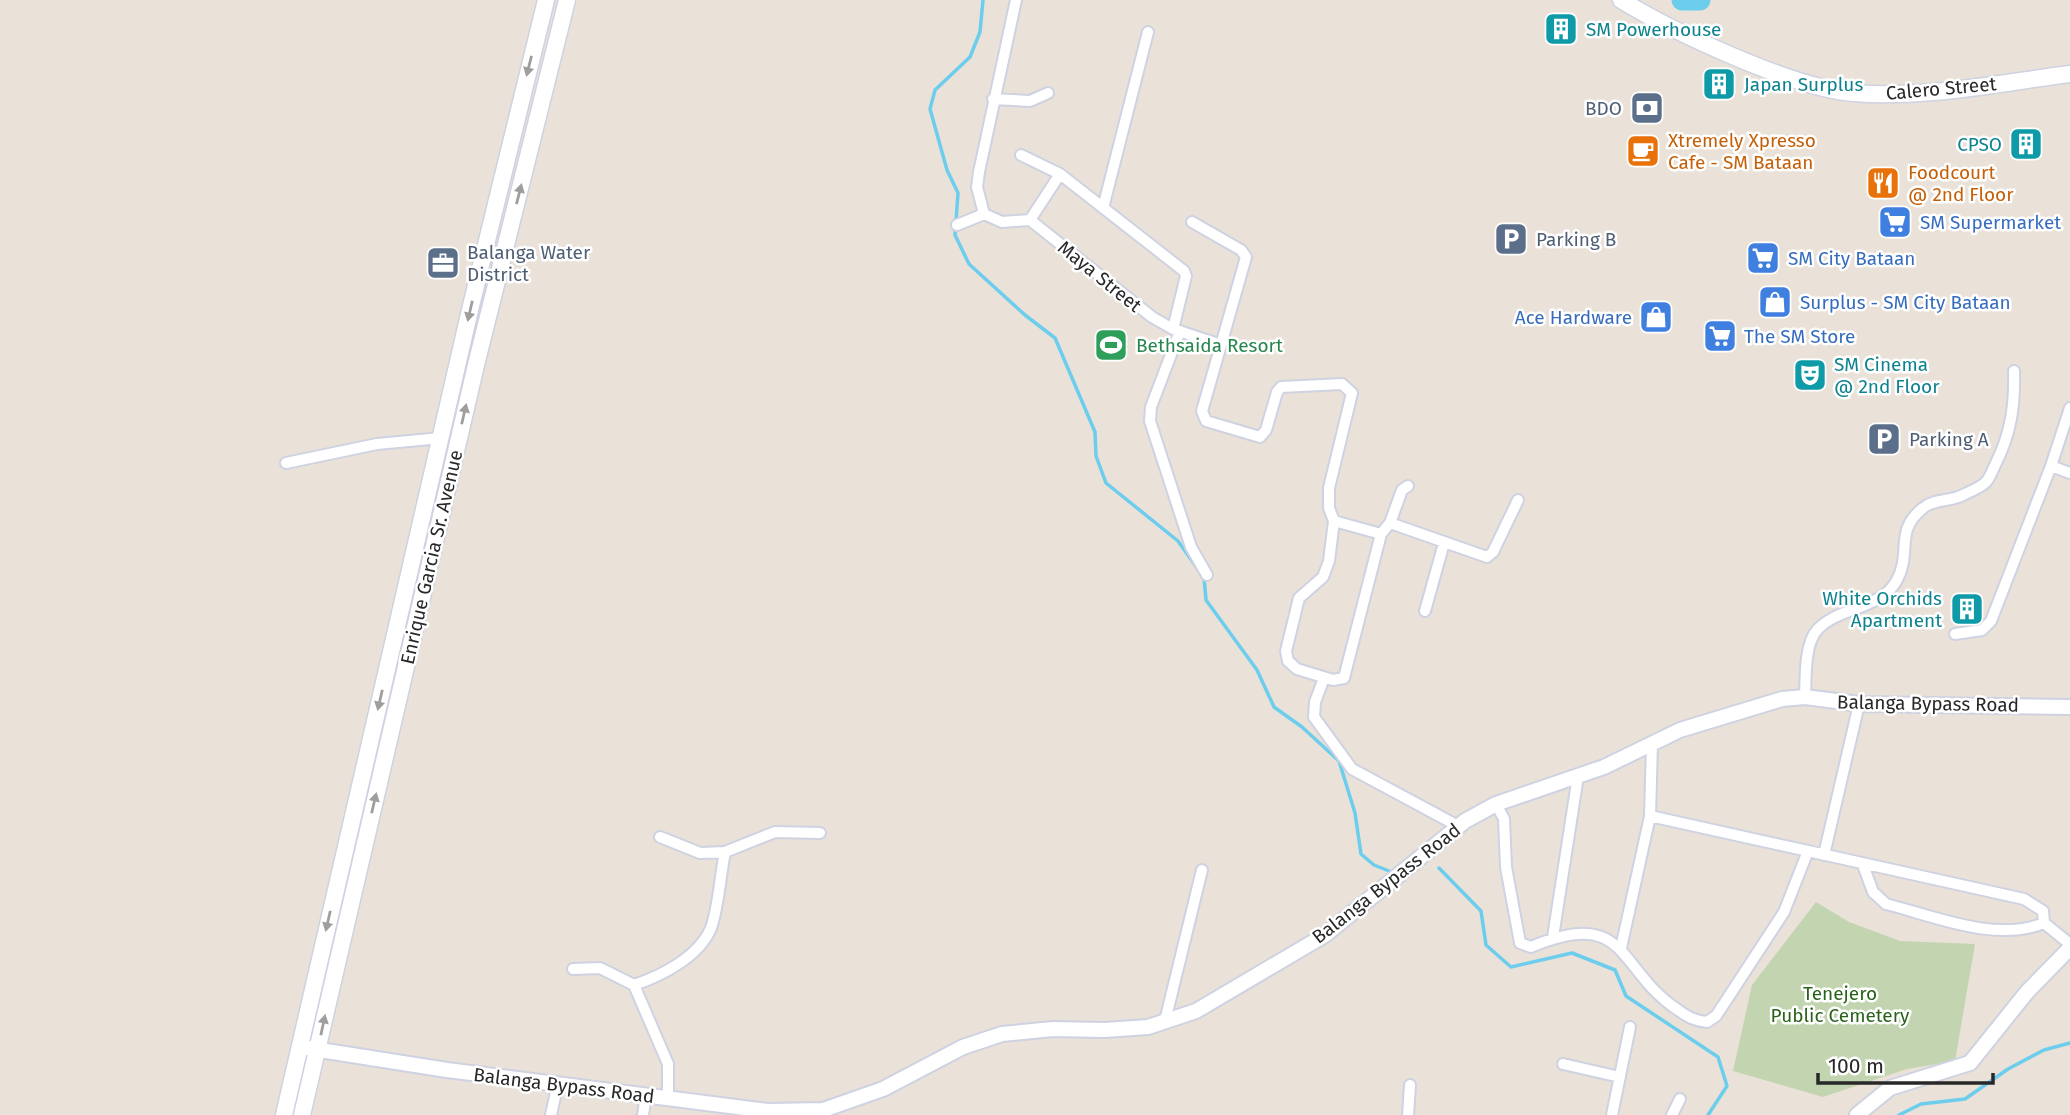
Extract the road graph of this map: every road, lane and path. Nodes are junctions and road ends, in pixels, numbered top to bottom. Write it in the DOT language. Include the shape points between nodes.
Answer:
graph roads {
  1 [pos="545,0"];
  2 [pos="568,0"];
  3 [pos="1016,0"];
  4 [pos="1621,0"];
  5 [pos="1148,32"];
  6 [pos="2070,74"];
  7 [pos="1048,93"];
  8 [pos="992,99"];
  9 [pos="1021,155"];
  10 [pos="1060,174"];
  11 [pos="1103,208"];
  12 [pos="984,214"];
  13 [pos="1030,220"];
  14 [pos="1192,222"];
  15 [pos="957,225"];
  16 [pos="1176,330"];
  17 [pos="1221,345"];
  18 [pos="459,363"];
  19 [pos="476,365"];
  20 [pos="2014,371"];
  21 [pos="2070,408"];
  22 [pos="441,438"];
  23 [pos="286,463"];
  24 [pos="2051,466"];
  25 [pos="2070,473"];
  26 [pos="1408,486"];
  27 [pos="1518,500"];
  28 [pos="1334,521"];
  29 [pos="1390,523"];
  30 [pos="1381,534"];
  31 [pos="1444,543"];
  32 [pos="1207,576"];
  33 [pos="1425,611"];
  34 [pos="1955,634"];
  35 [pos="1324,678"];
  36 [pos="1804,697"];
  37 [pos="1859,704"];
  38 [pos="2070,707"];
  39 [pos="1652,743"];
  40 [pos="1578,776"];
  41 [pos="1496,804"];
  42 [pos="1650,816"];
  43 [pos="1458,827"];
  44 [pos="820,833"];
  45 [pos="660,837"];
  46 [pos="1808,851"];
  47 [pos="725,852"];
  48 [pos="1824,855"];
  49 [pos="1863,865"];
  50 [pos="1202,870"];
  51 [pos="2044,923"];
  52 [pos="1553,936"];
  53 [pos="2070,946"];
  54 [pos="1622,948"];
  55 [pos="573,969"];
  56 [pos="634,985"];
  57 [pos="1165,1021"];
  58 [pos="1630,1027"];
  59 [pos="299,1047"];
  60 [pos="317,1050"];
  61 [pos="1563,1064"];
  62 [pos="1620,1077"];
  63 [pos="558,1083"];
  64 [pos="1410,1085"];
  65 [pos="646,1095"];
  66 [pos="668,1098"];
  67 [pos="1679,1100"];
  68 [pos="284,1115"];
  69 [pos="302,1115"];
  70 [pos="551,1115"];
  71 [pos="643,1115"];
  72 [pos="1408,1115"];
  73 [pos="1612,1115"];
  74 [pos="1672,1115"];
  75 [pos="1857,1115"];
  1 -- 18 [label="main road, Enrique Garcia Sr. Avenue, one-way"];
  19 -- 2 [label="main road, Enrique Garcia Sr. Avenue, one-way"];
  3 -- 8 [label="street"];
  4 -- 6 [label="main road, Calero Street" via="1752,63 1850,93 1922,92"];
  5 -- 11 [label="street"];
  7 -- 8 [label="street" via="1030,101"];
  8 -- 12 [label="street" via="977,187"];
  9 -- 10 [label="street"];
  10 -- 11 [label="street"];
  10 -- 13 [label="street"];
  11 -- 16 [label="street" via="1184,271"];
  12 -- 13 [label="street" via="1002,222"];
  12 -- 15 [label="street"];
  13 -- 16 [label="street, Maya Street" via="1152,317"];
  14 -- 17 [label="street" via="1241,250 1245,257"];
  16 -- 17 [label="street, Maya Street"];
  16 -- 32 [label="street" via="1150,421 1191,547"];
  17 -- 28 [label="street" via="1202,411 1206,421 1260,437 1281,387 1342,384 1352,393 1329,488"];
  18 -- 19 [label="main road"];
  18 -- 22 [label="main road, Enrique Garcia Sr. Avenue"];
  60 -- 19 [label="main road, Enrique Garcia Sr. Avenue, one-way"];
  20 -- 36 [label="street" via="2015,407 2004,446 1986,482 1958,498 1934,501 1922,508 1903,533 1905,559 1896,582 1882,597 1816,631"];
  21 -- 24 [label="street"];
  22 -- 23 [label="street" via="377,444"];
  22 -- 59 [label="main road, Enrique Garcia Sr. Avenue, one-way"];
  24 -- 25 [label="street"];
  24 -- 34 [label="street" via="1991,621 1982,630"];
  26 -- 29 [label="street" via="1402,490"];
  27 -- 31 [label="street" via="1487,557"];
  28 -- 30 [label="street"];
  28 -- 35 [label="street" via="1329,561 1322,577 1298,598 1286,651 1288,661 1297,669"];
  29 -- 30 [label="street"];
  29 -- 31 [label="street"];
  30 -- 35 [label="street" via="1347,672 1340,680"];
  31 -- 33 [label="street"];
  35 -- 43 [label="street" via="1314,702 1314,717 1352,769"];
  36 -- 37 [label="street, Balanga Bypass Road"];
  36 -- 39 [label="street, Balanga Bypass Road" via="1715,719"];
  37 -- 38 [label="street, Balanga Bypass Road"];
  37 -- 48 [label="street"];
  39 -- 40 [label="street, Balanga Bypass Road"];
  39 -- 42 [label="street"];
  40 -- 41 [label="street, Balanga Bypass Road"];
  40 -- 52 [label="street"];
  41 -- 43 [label="street, Balanga Bypass Road"];
  41 -- 52 [label="street" via="1504,819 1506,867 1520,943 1531,947"];
  42 -- 46 [label="street"];
  42 -- 54 [label="street"];
  43 -- 57 [label="street, Balanga Bypass Road" via="1325,935 1196,1011"];
  44 -- 47 [label="street" via="775,832"];
  45 -- 47 [label="street" via="700,853"];
  46 -- 48 [label="street"];
  46 -- 54 [label="street" via="1784,912 1716,1016 1707,1021 1691,1019 1662,1000"];
  47 -- 56 [label="street" via="710,929 692,953 660,976"];
  48 -- 49 [label="street"];
  49 -- 51 [label="street" via="2024,899 2042,911"];
  49 -- 51 [label="street" via="1873,892 1886,904 2001,930 2026,930"];
  50 -- 57 [label="street"];
  51 -- 53 [label="street"];
  52 -- 54 [label="street" via="1594,936"];
  53 -- 75 [label="street" via="1970,1063 1890,1088"];
  55 -- 56 [label="street" via="600,968"];
  56 -- 66 [label="street" via="668,1064"];
  57 -- 66 [label="street, Balanga Bypass Road" via="1137,1028 1002,1034 963,1047 883,1089 823,1110 768,1111"];
  58 -- 62 [label="street"];
  59 -- 60 [label="street, Balanga Bypass Road"];
  59 -- 68 [label="main road, Enrique Garcia Sr. Avenue"];
  60 -- 63 [label="street, Balanga Bypass Road"];
  60 -- 69 [label="main road, Enrique Garcia Sr. Avenue"];
  61 -- 62 [label="street"];
  62 -- 73 [label="street"];
  63 -- 65 [label="street, Balanga Bypass Road"];
  63 -- 70 [label="street"];
  64 -- 72 [label="street"];
  65 -- 66 [label="street, Balanga Bypass Road"];
  65 -- 71 [label="street"];
  67 -- 74 [label="street"];
}
